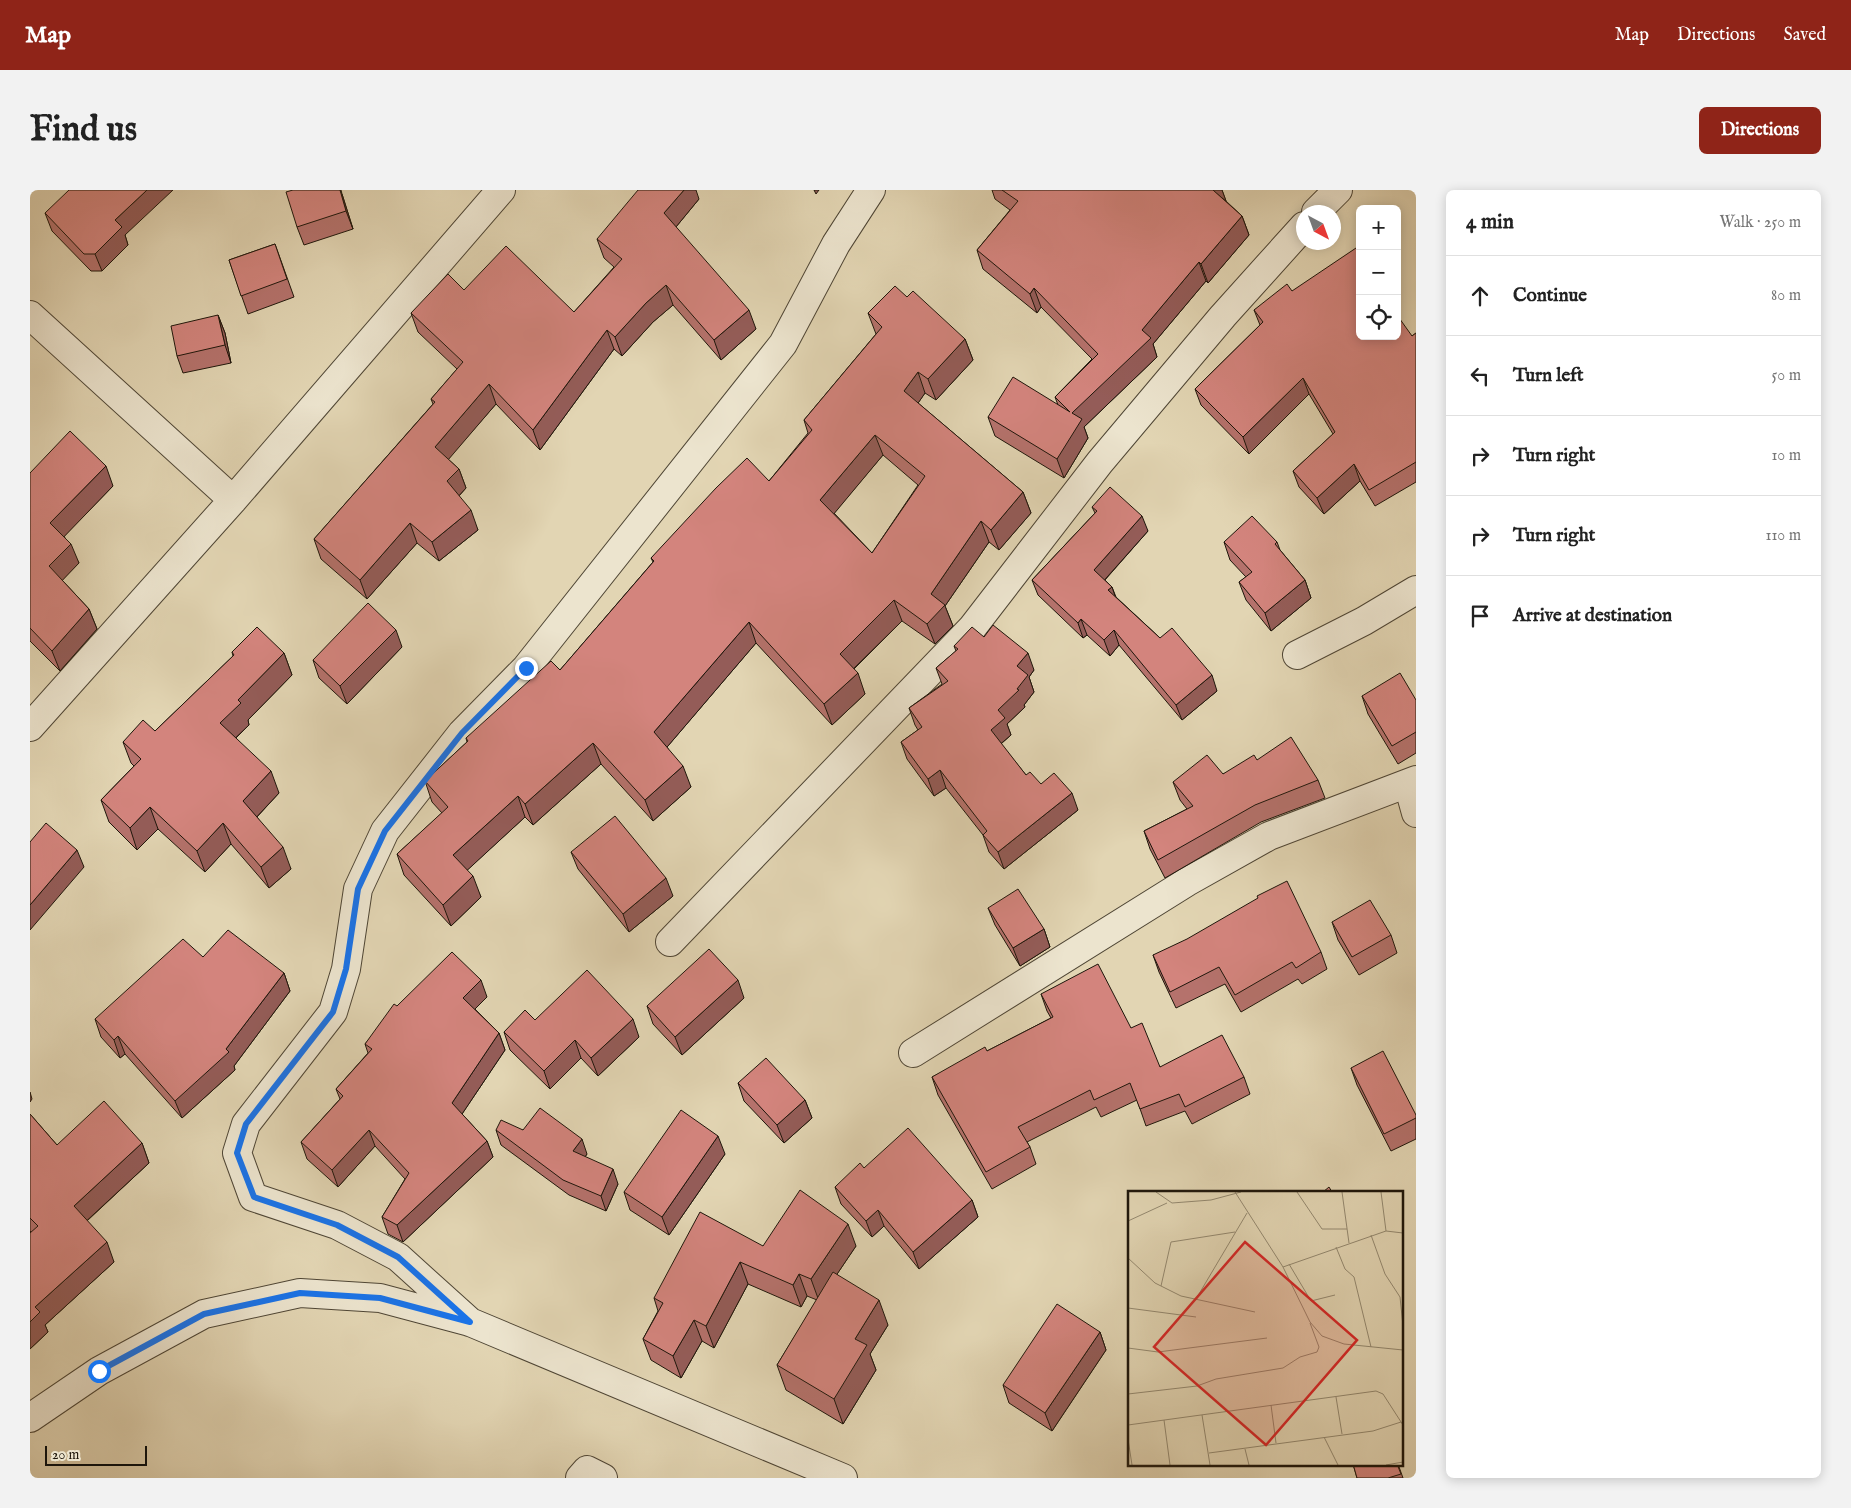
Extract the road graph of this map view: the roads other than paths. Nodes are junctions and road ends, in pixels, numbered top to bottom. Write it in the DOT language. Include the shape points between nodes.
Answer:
graph roads {
  1 [pos="502,190"];
  2 [pos="871,190"];
  3 [pos="1338,190"];
  4 [pos="1323,205"];
  5 [pos="1296,235"];
  6 [pos="30,315"];
  7 [pos="233,500"];
  8 [pos="1416,590"];
  9 [pos="1298,655"];
  10 [pos="30,726"];
  11 [pos="1412,782"];
  12 [pos="1416,813"];
  13 [pos="670,942"];
  14 [pos="913,1053"];
  15 [pos="470,1322"];
  16 [pos="30,1418"];
  17 [pos="580,1478"];
  18 [pos="603,1478"];
  19 [pos="843,1478"];
  1 -- 7 [label="street"];
  2 -- 15 [label="street" via="836,244 783,344 526,668 462,733 385,831 358,889 346,969 333,1012 246,1124 237,1153 254,1197 337,1225 398,1257"];
  3 -- 4 [label="street"];
  5 -- 13 [label="street" via="1100,462 972,628"];
  6 -- 7 [label="street"];
  7 -- 10 [label="street"];
  8 -- 9 [label="street"];
  11 -- 12 [label="street"];
  11 -- 14 [label="street" via="1269,836 1187,882"];
  15 -- 16 [label="street" via="380,1298 300,1293 204,1314 99,1371"];
  15 -- 19 [label="street"];
  17 -- 18 [label="street" via="587,1470"];
}
